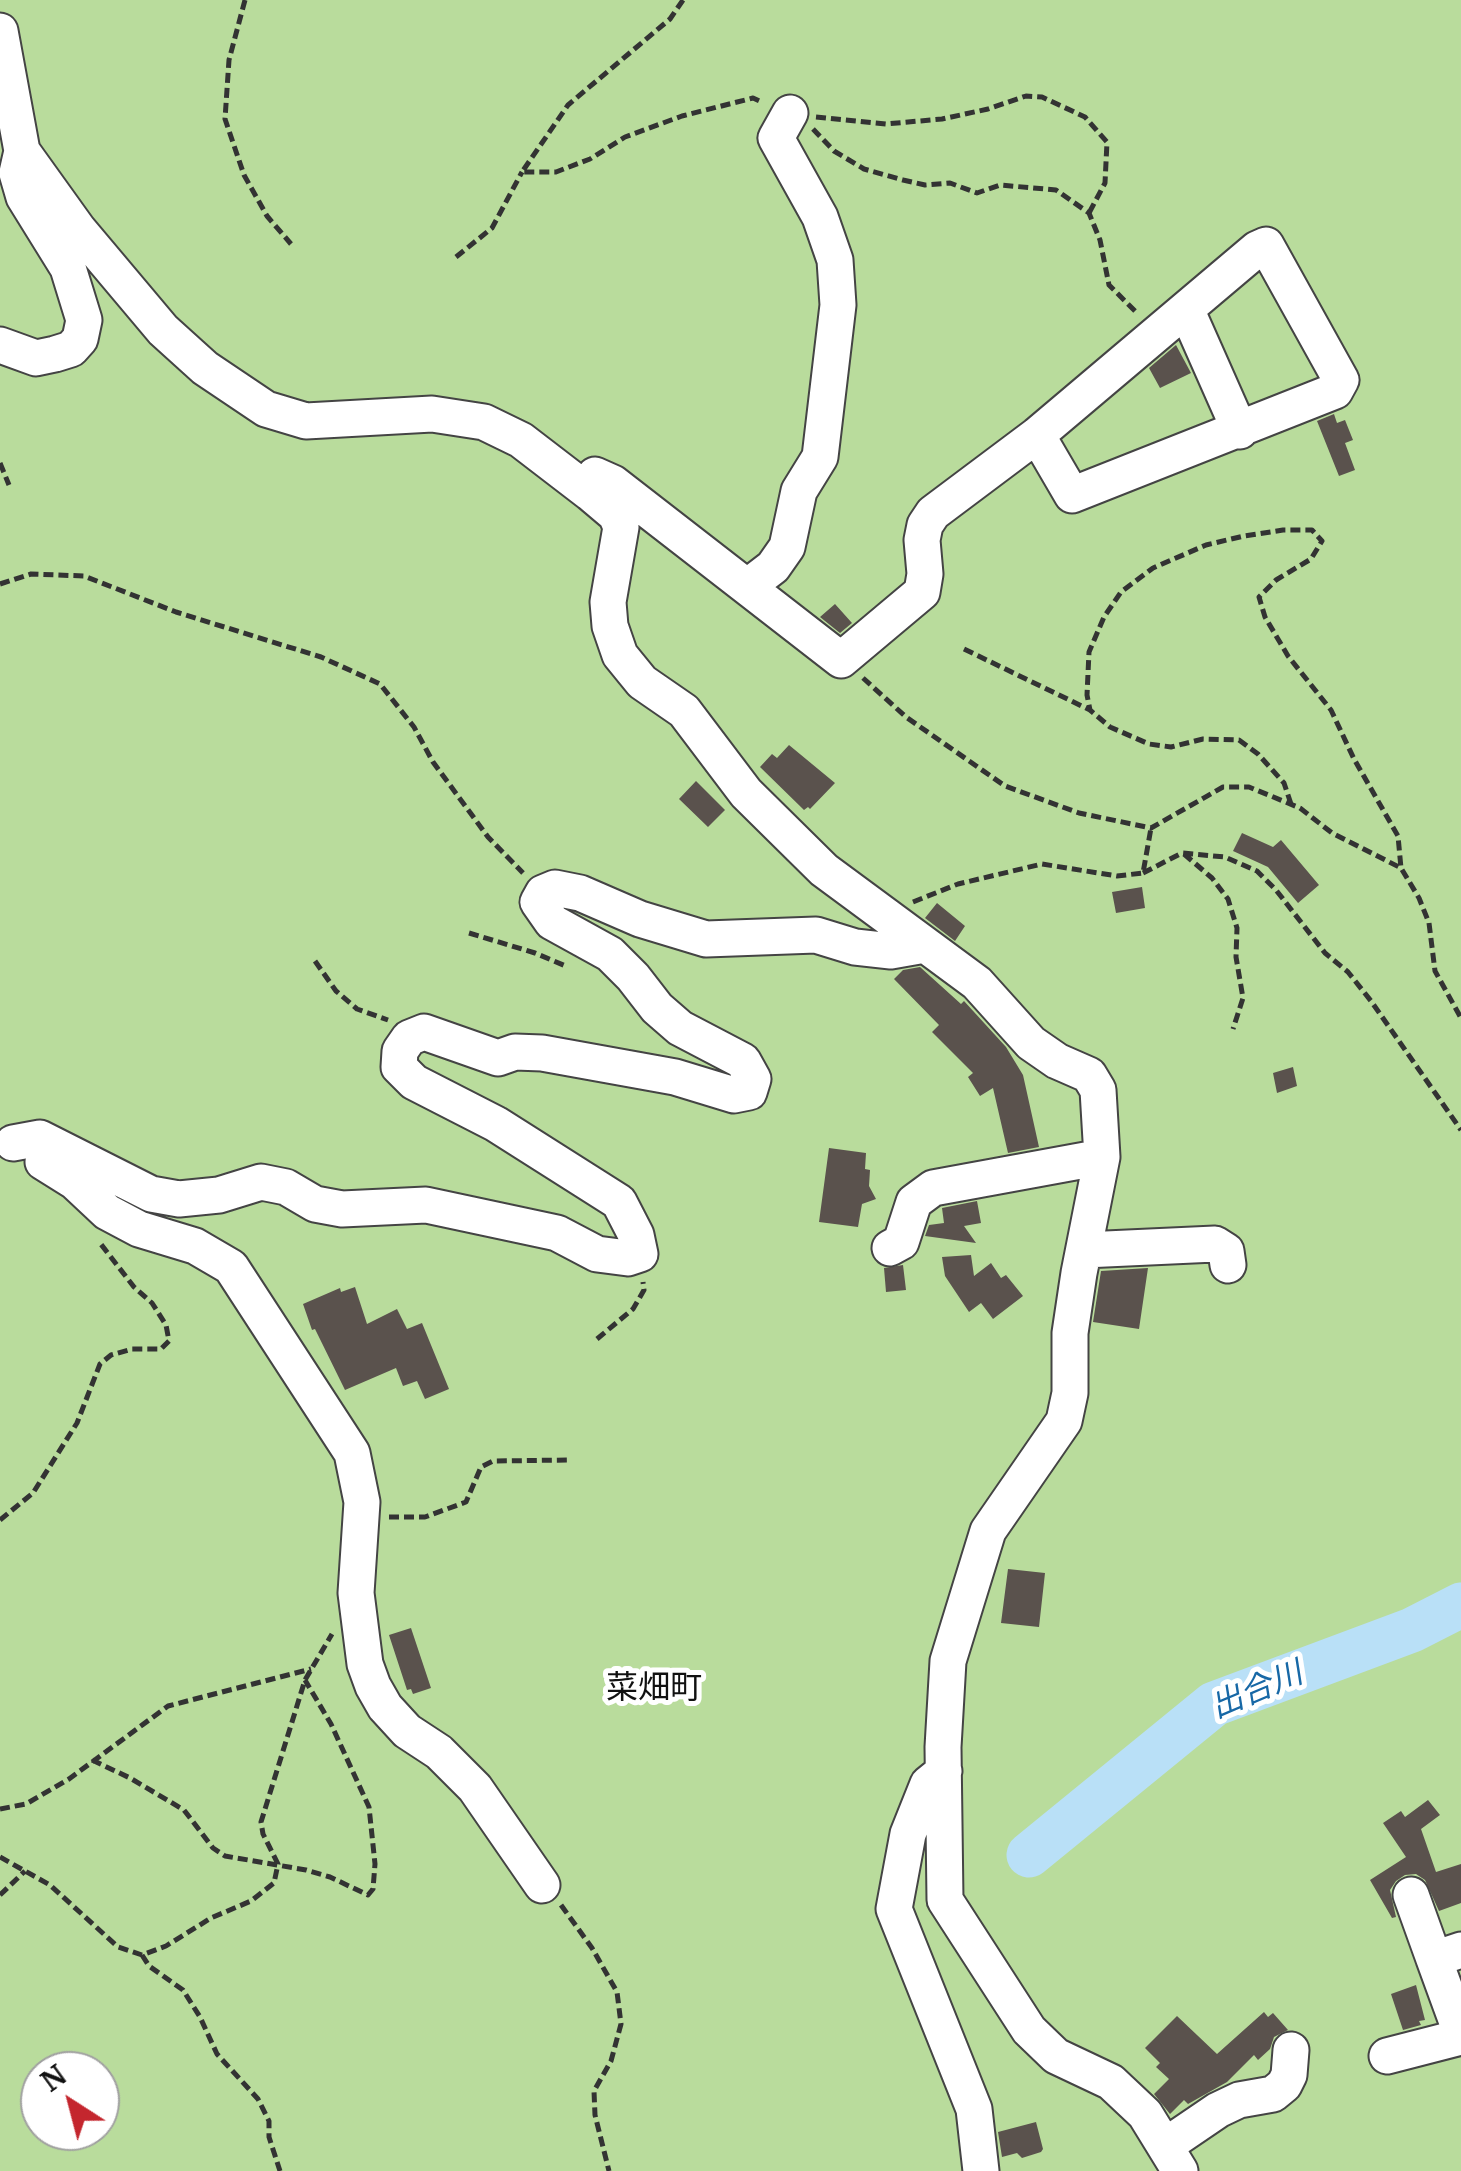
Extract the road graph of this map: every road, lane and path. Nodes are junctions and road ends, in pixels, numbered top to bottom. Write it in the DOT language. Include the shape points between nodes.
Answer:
graph roads {
  1 [pos="246,0"];
  2 [pos="683,0"];
  3 [pos="0,30"];
  4 [pos="790,113"];
  5 [pos="22,151"];
  6 [pos="522,172"];
  7 [pos="1089,213"];
  8 [pos="290,244"];
  9 [pos="456,257"];
  10 [pos="1186,309"];
  11 [pos="1157,333"];
  12 [pos="0,345"];
  13 [pos="1240,431"];
  14 [pos="1037,434"];
  15 [pos="0,463"];
  16 [pos="565,474"];
  17 [pos="8,485"];
  18 [pos="0,584"];
  19 [pos="748,587"];
  20 [pos="964,649"];
  21 [pos="842,660"];
  22 [pos="1090,710"];
  23 [pos="1291,804"];
  24 [pos="1150,828"];
  25 [pos="1182,852"];
  26 [pos="1400,868"];
  27 [pos="1143,873"];
  28 [pos="543,893"];
  29 [pos="890,918"];
  30 [pos="469,933"];
  31 [pos="924,945"];
  32 [pos="315,961"];
  33 [pos="581,973"];
  34 [pos="1461,1018"];
  35 [pos="1233,1030"];
  36 [pos="424,1032"];
  37 [pos="1461,1130"];
  38 [pos="7,1139"];
  39 [pos="1102,1157"];
  40 [pos="91,1230"];
  41 [pos="890,1248"];
  42 [pos="1084,1250"];
  43 [pos="640,1254"];
  44 [pos="1228,1266"];
  45 [pos="597,1339"];
  46 [pos="570,1460"];
  47 [pos="360,1518"];
  48 [pos="0,1520"];
  49 [pos="356,1593"];
  50 [pos="312,1669"];
  51 [pos="306,1680"];
  52 [pos="92,1760"];
  53 [pos="944,1771"];
  54 [pos="0,1809"];
  55 [pos="0,1857"];
  56 [pos="278,1864"];
  57 [pos="25,1871"];
  58 [pos="542,1885"];
  59 [pos="0,1896"];
  60 [pos="1411,1896"];
  61 [pos="1448,1954"];
  62 [pos="142,1955"];
  63 [pos="1461,2035"];
  64 [pos="1290,2050"];
  65 [pos="1388,2056"];
  66 [pos="1172,2159"];
  67 [pos="280,2171"];
  68 [pos="609,2171"];
  69 [pos="981,2171"];
  1 -- 8 [label="path" via="229,60 225,119 244,175"];
  2 -- 6 [label="path" via="670,19 568,105"];
  3 -- 5 [label="street"];
  4 -- 6 [label="path" via="754,98 682,116 556,172"];
  4 -- 7 [label="path" via="864,169 977,193 1000,185 1056,190"];
  4 -- 7 [label="path" via="886,124 1042,97 1085,118 1107,142 1105,183"];
  4 -- 19 [label="street" via="776,138 820,217 835,260 838,305 820,457 799,491 787,548"];
  5 -- 12 [label="street" via="16,173 24,197 68,268 84,320 80,339 55,354 36,358"];
  5 -- 16 [label="street" via="163,330 266,409 306,421 432,414 484,422"];
  6 -- 9 [label="path" via="492,228"];
  7 -- 11 [label="path" via="1108,284"];
  10 -- 11 [label="street"];
  10 -- 13 [label="street"];
  10 -- 13 [label="street" via="1266,245 1341,380 1334,390"];
  11 -- 14 [label="street"];
  13 -- 14 [label="street" via="1072,496"];
  14 -- 21 [label="street" via="933,513 924,525 922,592"];
  15 -- 17 [label="path"];
  16 -- 19 [label="street" via="588,472 613,483"];
  16 -- 29 [label="street" via="616,515 621,527 608,602 620,654 642,682 684,710 789,838"];
  18 -- 28 [label="path" via="31,574 84,576 380,684 488,838"];
  19 -- 21 [label="street"];
  20 -- 22 [label="path"];
  21 -- 24 [label="path" via="906,717 1006,786"];
  22 -- 23 [label="path" via="1148,744 1239,740 1284,783"];
  22 -- 26 [label="path" via="1089,652 1121,592 1153,568 1206,545 1312,530 1322,541 1310,559 1259,597 1288,656 1331,710 1398,836"];
  23 -- 24 [label="path" via="1223,786"];
  23 -- 26 [label="path"];
  24 -- 27 [label="path"];
  25 -- 27 [label="path"];
  25 -- 35 [label="path" via="1228,899 1237,928 1243,998"];
  25 -- 37 [label="path" via="1257,871 1371,1001"];
  26 -- 34 [label="path" via="1429,923 1435,971"];
  27 -- 29 [label="path" via="1117,876 1042,864 958,884"];
  28 -- 31 [label="street" via="580,893 706,939 816,934 891,951"];
  28 -- 36 [label="street" via="538,902 552,922 610,954 680,1028 743,1061 753,1079 749,1092 734,1095 542,1053 498,1058"];
  29 -- 31 [label="street"];
  30 -- 33 [label="path"];
  31 -- 39 [label="street" via="977,983 1030,1043 1089,1075 1098,1090"];
  32 -- 36 [label="path" via="357,1009"];
  36 -- 43 [label="street" via="409,1038 398,1066 414,1082 496,1124 619,1202"];
  38 -- 43 [label="street" via="40,1138 165,1197 219,1195 261,1182 315,1204 426,1205 557,1233 598,1254"];
  38 -- 47 [label="street" via="108,1212 231,1267 352,1453"];
  39 -- 41 [label="street" via="933,1188 914,1202 901,1242"];
  39 -- 42 [label="street"];
  40 -- 48 [label="path" via="152,1303 168,1341 161,1349 132,1349 100,1364 77,1423 33,1493"];
  42 -- 44 [label="street" via="1215,1244 1226,1251"];
  42 -- 53 [label="street" via="1064,1420 988,1530 958,1622 948,1661"];
  43 -- 45 [label="path" via="644,1290 634,1309"];
  46 -- 47 [label="path" via="493,1460 481,1467 466,1502 424,1517"];
  47 -- 49 [label="street"];
  49 -- 50 [label="path"];
  49 -- 58 [label="street" via="366,1664 385,1706 475,1788"];
  50 -- 51 [label="path"];
  50 -- 52 [label="path" via="168,1706"];
  51 -- 56 [label="path" via="261,1822"];
  51 -- 56 [label="path" via="369,1807 373,1889 368,1895"];
  52 -- 54 [label="path" via="26,1804"];
  52 -- 56 [label="path" via="184,1810 226,1856"];
  53 -- 66 [label="street" via="945,1900 1030,2030 1056,2056 1111,2082 1145,2114"];
  53 -- 69 [label="street" via="928,1784 908,1834 894,1909 974,2110"];
  55 -- 57 [label="path"];
  56 -- 62 [label="path" via="274,1884 251,1901"];
  57 -- 59 [label="path"];
  57 -- 62 [label="path" via="118,1947"];
  58 -- 68 [label="path" via="592,1948 616,1992 621,2024 594,2091"];
  60 -- 61 [label="street"];
  61 -- 63 [label="street"];
  62 -- 67 [label="path" via="183,1990 217,2054 258,2099"];
  63 -- 65 [label="street"];
  64 -- 66 [label="street" via="1284,2086 1218,2110"];
}
